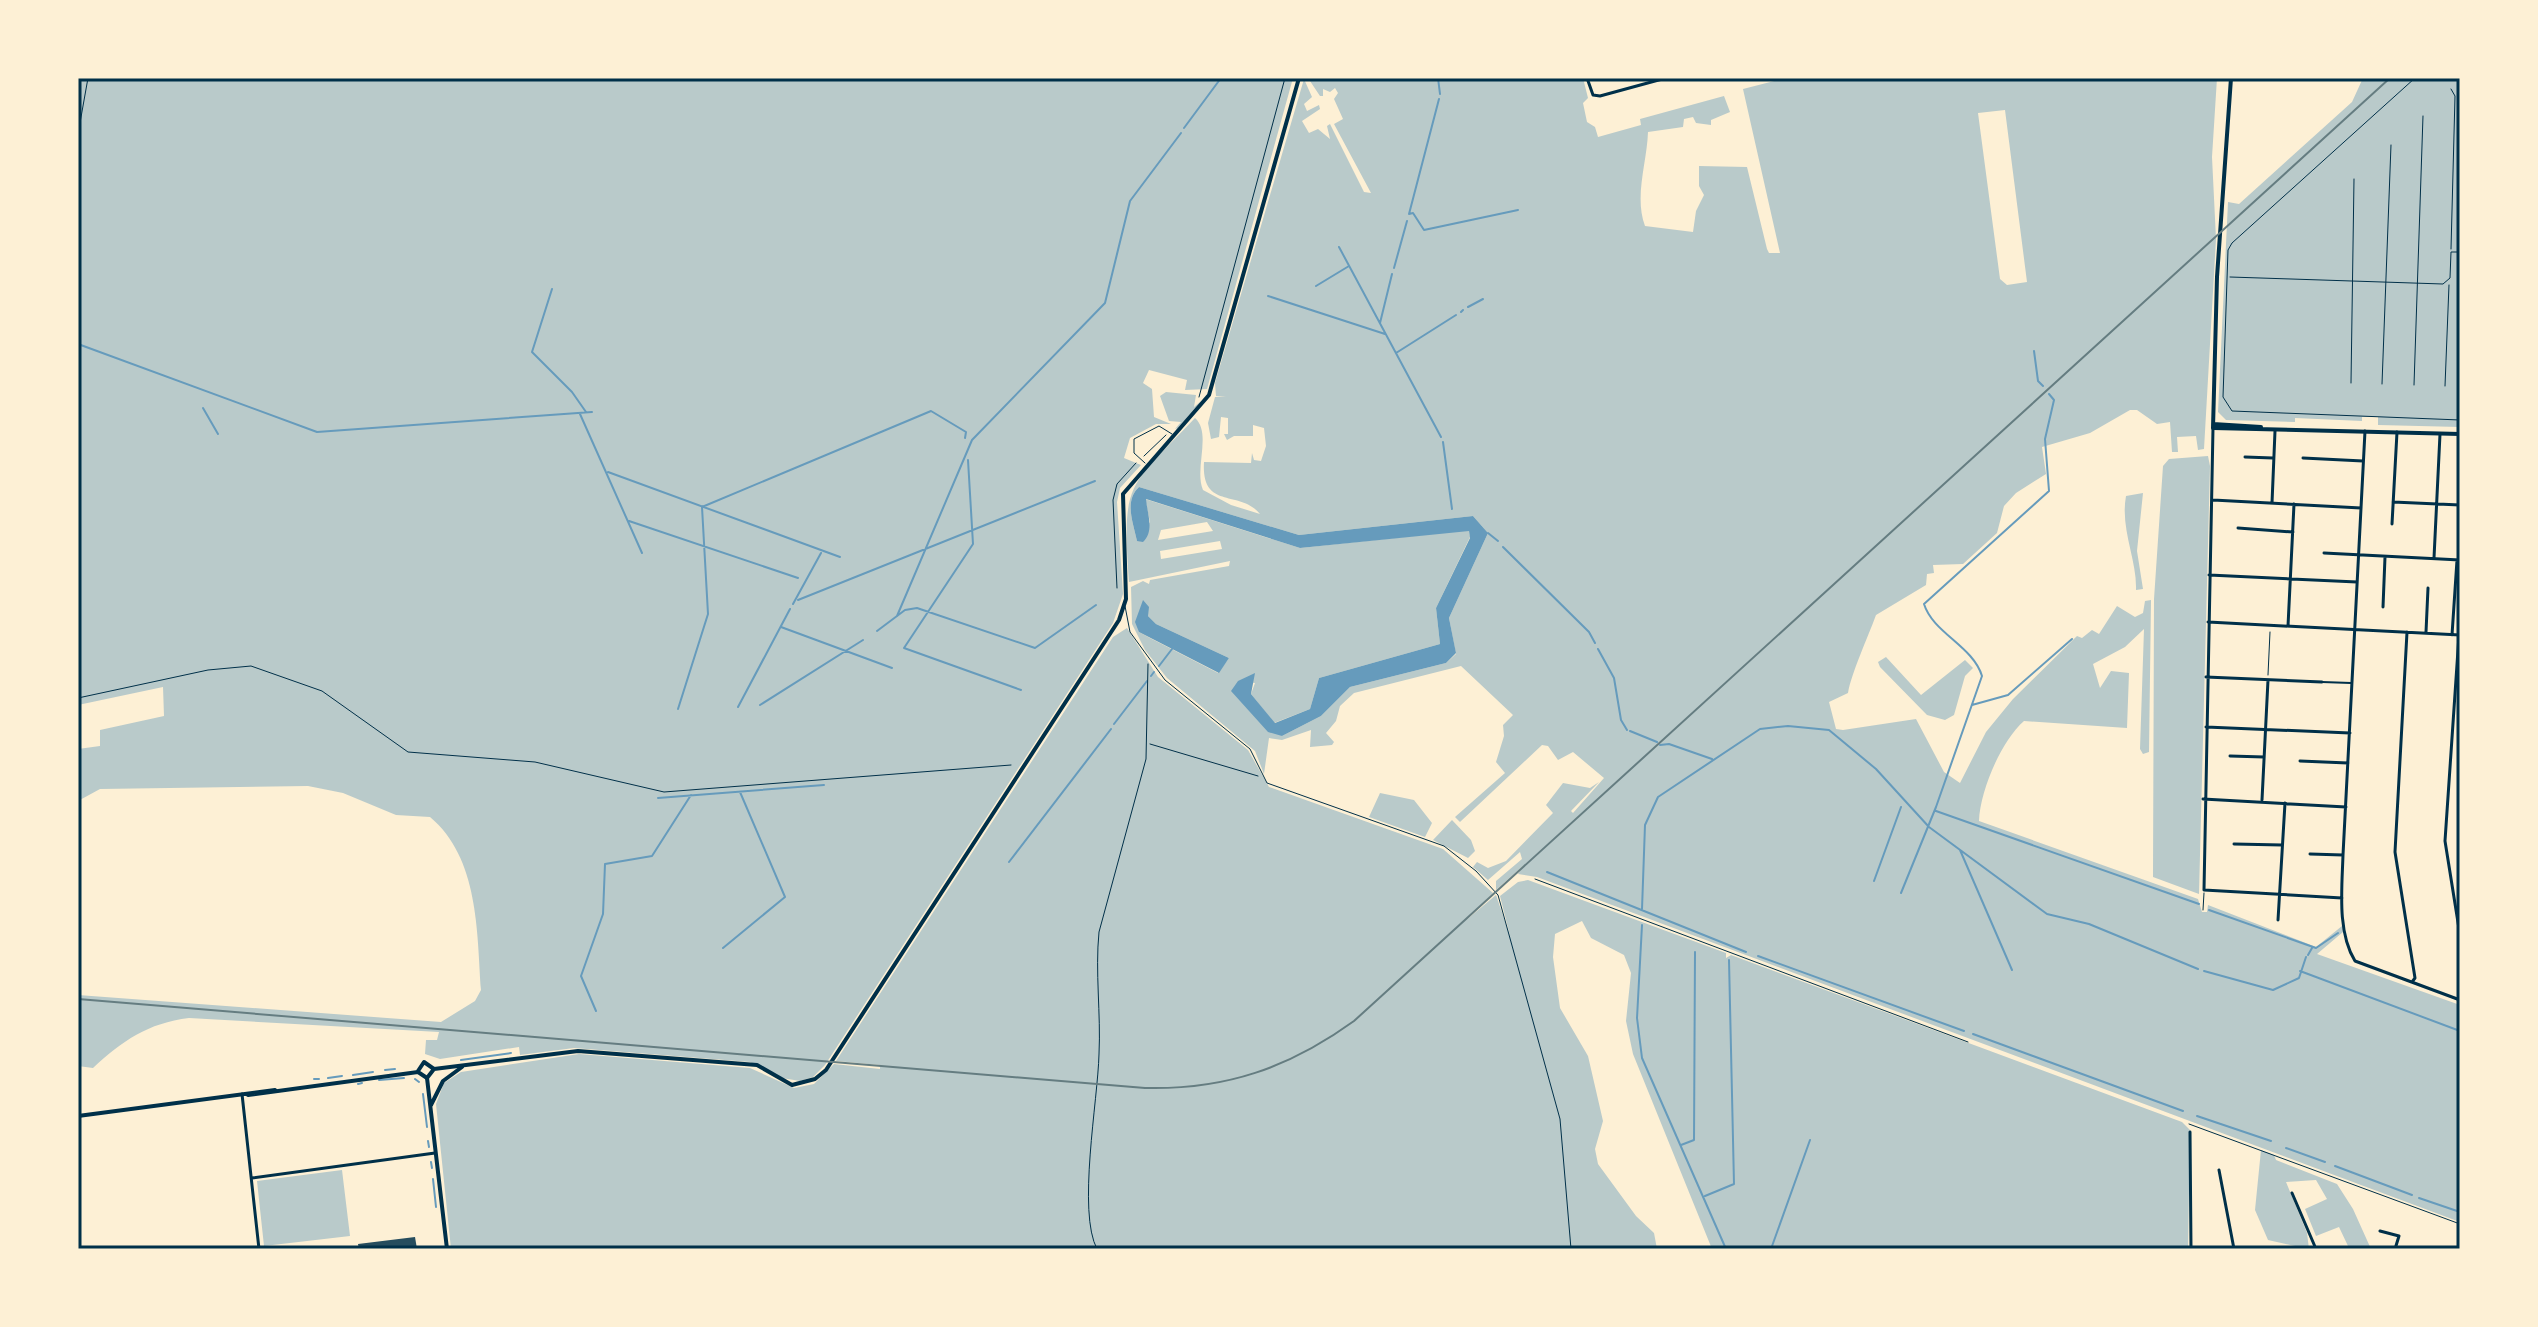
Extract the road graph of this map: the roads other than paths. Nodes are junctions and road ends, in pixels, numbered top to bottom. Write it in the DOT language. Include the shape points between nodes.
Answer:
graph roads {
  1 [pos="1299,78"];
  2 [pos="1587,78"];
  3 [pos="1639,78"];
  4 [pos="1666,78"];
  5 [pos="2231,78"];
  6 [pos="1641,85"];
  7 [pos="2213,426"];
  8 [pos="2276,428"];
  9 [pos="2365,431"];
  10 [pos="2397,432"];
  11 [pos="2440,434"];
  12 [pos="2460,434"];
  13 [pos="1175,436"];
  14 [pos="2245,457"];
  15 [pos="2274,458"];
  16 [pos="2303,458"];
  17 [pos="2364,461"];
  18 [pos="1148,464"];
  19 [pos="2211,500"];
  20 [pos="2393,502"];
  21 [pos="2272,503"];
  22 [pos="2294,504"];
  23 [pos="2437,504"];
  24 [pos="2460,505"];
  25 [pos="2361,508"];
  26 [pos="2392,524"];
  27 [pos="2238,528"];
  28 [pos="2293,532"];
  29 [pos="2324,553"];
  30 [pos="2358,555"];
  31 [pos="2385,557"];
  32 [pos="2434,558"];
  33 [pos="2458,560"];
  34 [pos="2209,575"];
  35 [pos="2290,578"];
  36 [pos="2357,582"];
  37 [pos="2428,588"];
  38 [pos="1125,604"];
  39 [pos="2383,607"];
  40 [pos="2208,622"];
  41 [pos="2288,626"];
  42 [pos="2355,630"];
  43 [pos="2407,632"];
  44 [pos="2426,634"];
  45 [pos="2452,635"];
  46 [pos="2460,635"];
  47 [pos="2206,677"];
  48 [pos="2268,680"];
  49 [pos="2322,682"];
  50 [pos="2353,683"];
  51 [pos="2204,727"];
  52 [pos="2265,730"];
  53 [pos="2350,733"];
  54 [pos="2230,756"];
  55 [pos="2264,757"];
  56 [pos="2300,761"];
  57 [pos="2348,763"];
  58 [pos="2203,799"];
  59 [pos="2262,801"];
  60 [pos="2285,803"];
  61 [pos="2346,807"];
  62 [pos="2234,844"];
  63 [pos="2282,845"];
  64 [pos="2310,854"];
  65 [pos="2343,855"];
  66 [pos="2204,890"];
  67 [pos="2280,895"];
  68 [pos="2342,898"];
  69 [pos="2203,910"];
  70 [pos="2278,920"];
  71 [pos="2460,935"];
  72 [pos="2411,983"];
  73 [pos="2460,1000"];
  74 [pos="464,1065"];
  75 [pos="434,1069"];
  76 [pos="418,1072"];
  77 [pos="427,1078"];
  78 [pos="242,1094"];
  79 [pos="430,1108"];
  80 [pos="78,1116"];
  81 [pos="2190,1132"];
  82 [pos="435,1153"];
  83 [pos="2219,1170"];
  84 [pos="252,1178"];
  85 [pos="2292,1193"];
  86 [pos="2380,1231"];
  87 [pos="259,1249"];
  88 [pos="447,1249"];
  89 [pos="1571,1249"];
  90 [pos="2191,1249"];
  91 [pos="2234,1249"];
  92 [pos="2316,1249"];
  93 [pos="2395,1249"];
  1 -- 13 [label="main road" via="1209,395"];
  2 -- 6 [label="street" via="1593,95 1600,96"];
  3 -- 6 [label="street"];
  4 -- 6 [label="street"];
  5 -- 7 [label="main road"];
  7 -- 8 [label="main road"];
  7 -- 19 [label="street"];
  8 -- 9 [label="main road"];
  8 -- 15 [label="street"];
  9 -- 10 [label="main road"];
  9 -- 17 [label="street"];
  10 -- 11 [label="main road"];
  10 -- 20 [label="street"];
  11 -- 12 [label="main road"];
  11 -- 23 [label="street"];
  13 -- 18 [label="main road"];
  13 -- 18 [label="lane" via="1163,426 1137,435 1132,449"];
  14 -- 15 [label="street"];
  15 -- 21 [label="street"];
  16 -- 17 [label="street"];
  17 -- 25 [label="street"];
  18 -- 38 [label="main road" via="1131,481 1121,502"];
  19 -- 21 [label="street"];
  19 -- 34 [label="street"];
  20 -- 23 [label="street"];
  20 -- 26 [label="street"];
  21 -- 22 [label="street"];
  22 -- 25 [label="street"];
  22 -- 28 [label="street"];
  23 -- 24 [label="street"];
  23 -- 32 [label="street"];
  25 -- 30 [label="street"];
  27 -- 28 [label="street"];
  28 -- 35 [label="street"];
  29 -- 30 [label="street"];
  30 -- 31 [label="street"];
  30 -- 36 [label="street"];
  31 -- 32 [label="street"];
  31 -- 39 [label="street"];
  32 -- 33 [label="street"];
  33 -- 45 [label="street"];
  34 -- 35 [label="street"];
  34 -- 40 [label="street"];
  35 -- 36 [label="street"];
  35 -- 41 [label="street"];
  36 -- 42 [label="street"];
  37 -- 44 [label="street"];
  38 -- 74 [label="main road" via="831,1063 815,1079 792,1085 757,1065 578,1051"];
  38 -- 89 [label="lane" via="1130,632 1165,680 1250,749 1270,785 1444,846 1498,895 1560,1119"];
  40 -- 41 [label="street"];
  40 -- 47 [label="street"];
  41 -- 42 [label="street"];
  42 -- 43 [label="street"];
  42 -- 50 [label="street"];
  43 -- 44 [label="street"];
  43 -- 72 [label="street" via="2395,852 2415,978"];
  44 -- 45 [label="street"];
  45 -- 46 [label="street"];
  46 -- 71 [label="street" via="2445,841"];
  47 -- 48 [label="street"];
  47 -- 51 [label="street"];
  48 -- 49 [label="street"];
  48 -- 52 [label="street"];
  49 -- 50 [label="street"];
  50 -- 53 [label="street"];
  51 -- 52 [label="street"];
  51 -- 58 [label="street"];
  52 -- 53 [label="street"];
  52 -- 55 [label="street"];
  53 -- 57 [label="street"];
  54 -- 55 [label="street"];
  55 -- 59 [label="street"];
  56 -- 57 [label="street"];
  57 -- 61 [label="street"];
  58 -- 59 [label="street"];
  58 -- 66 [label="street"];
  59 -- 60 [label="street"];
  60 -- 61 [label="street"];
  60 -- 63 [label="street"];
  61 -- 65 [label="street"];
  62 -- 63 [label="street"];
  63 -- 67 [label="street"];
  64 -- 65 [label="street"];
  65 -- 68 [label="street"];
  66 -- 67 [label="street"];
  66 -- 69 [label="lane"];
  67 -- 68 [label="street"];
  67 -- 70 [label="street"];
  68 -- 72 [label="street" via="2355,961"];
  72 -- 73 [label="street"];
  74 -- 75 [label="main road"];
  74 -- 79 [label="main road" via="443,1081"];
  75 -- 76 [label="main road" via="424,1062"];
  75 -- 77 [label="main road"];
  76 -- 77 [label="main road"];
  76 -- 78 [label="main road"];
  77 -- 79 [label="main road"];
  78 -- 80 [label="main road"];
  78 -- 84 [label="street"];
  79 -- 82 [label="main road"];
  81 -- 90 [label="street"];
  82 -- 84 [label="street"];
  82 -- 88 [label="main road"];
  83 -- 91 [label="street"];
  84 -- 87 [label="street"];
  85 -- 92 [label="street"];
  86 -- 93 [label="street" via="2399,1236"];
}
